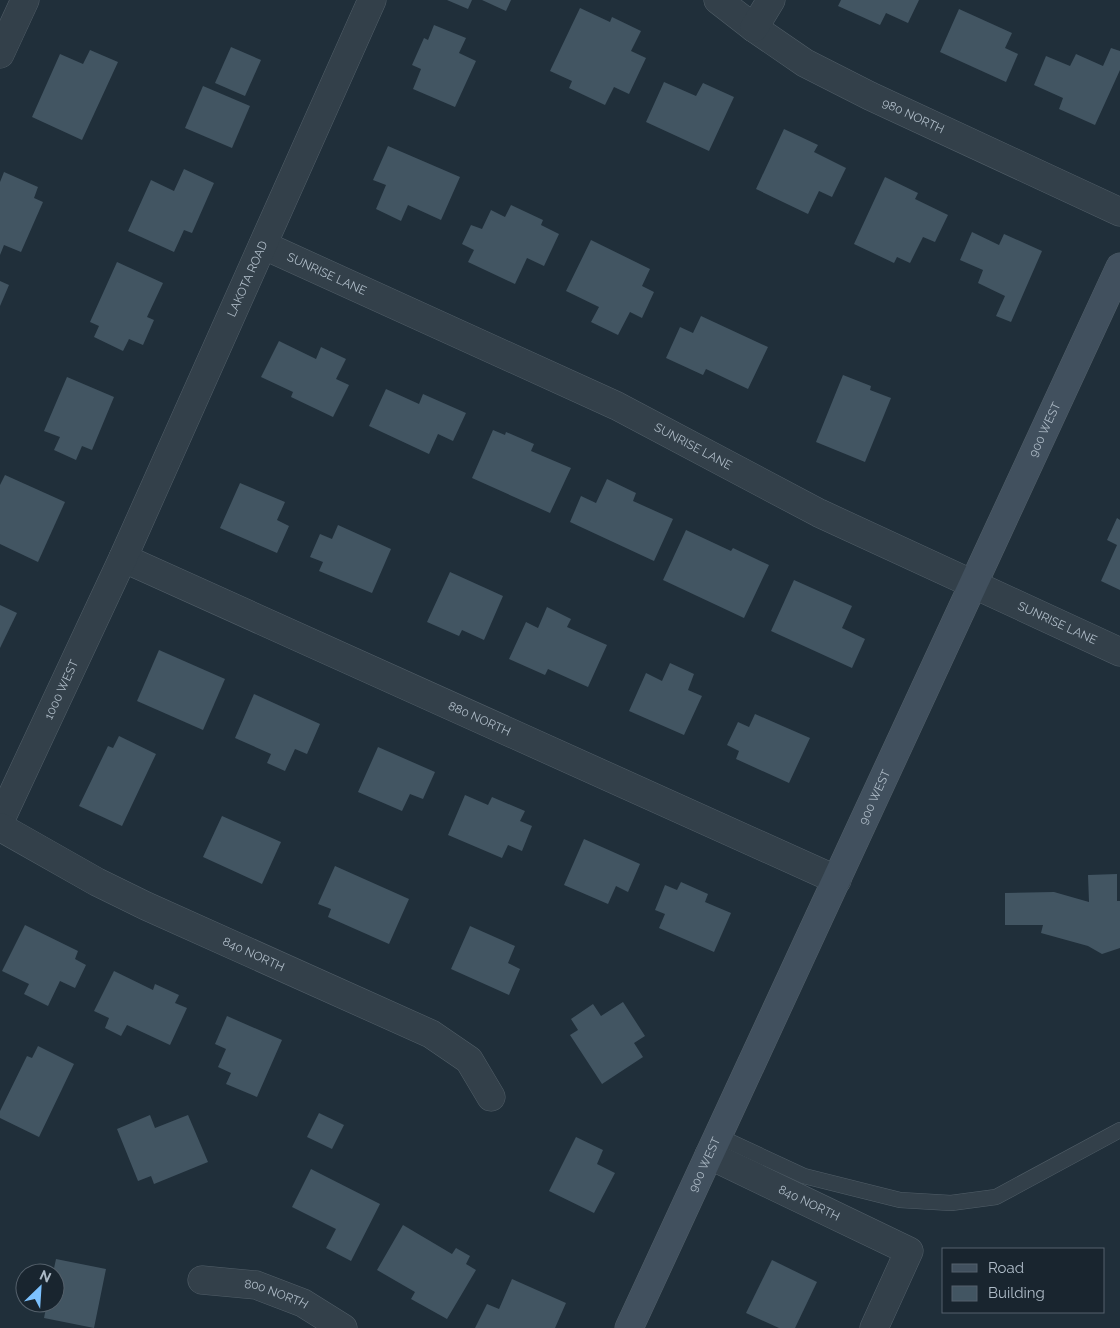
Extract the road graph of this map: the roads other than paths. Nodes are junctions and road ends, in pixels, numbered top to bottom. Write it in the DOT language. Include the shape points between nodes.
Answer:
graph roads {
  1 [pos="25,0"];
  2 [pos="372,0"];
  3 [pos="718,0"];
  4 [pos="771,0"];
  5 [pos="754,28"];
  6 [pos="0,54"];
  7 [pos="1120,212"];
  8 [pos="263,245"];
  9 [pos="1120,267"];
  10 [pos="123,558"];
  11 [pos="973,584"];
  12 [pos="1120,652"];
  13 [pos="0,821"];
  14 [pos="0,827"];
  15 [pos="837,880"];
  16 [pos="491,1097"];
  17 [pos="1120,1130"];
  18 [pos="713,1146"];
  19 [pos="202,1280"];
  20 [pos="343,1328"];
  21 [pos="629,1328"];
  22 [pos="874,1328"];
  1 -- 6 [label="street"];
  2 -- 8 [label="street, LAKOTA ROAD"];
  3 -- 5 [label="street, 980 NORTH"];
  4 -- 5 [label="street"];
  5 -- 7 [label="street, 980 NORTH" via="805,64"];
  8 -- 10 [label="street, LAKOTA ROAD"];
  8 -- 11 [label="street, SUNRISE LANE" via="617,406 819,513"];
  9 -- 11 [label="street, 900 WEST"];
  10 -- 13 [label="street, 1000 WEST"];
  10 -- 15 [label="street, 880 NORTH"];
  11 -- 12 [label="street, SUNRISE LANE"];
  11 -- 15 [label="street, 900 WEST"];
  14 -- 16 [label="street, 840 NORTH" via="146,906 431,1034 469,1060"];
  15 -- 18 [label="street, 900 WEST"];
  17 -- 18 [label="lane" via="996,1197 951,1203 900,1200 804,1176"];
  18 -- 21 [label="street, 900 WEST"];
  18 -- 22 [label="street, 840 NORTH" via="909,1251"];
  19 -- 20 [label="street, 800 NORTH" via="256,1286 303,1303"];
}
